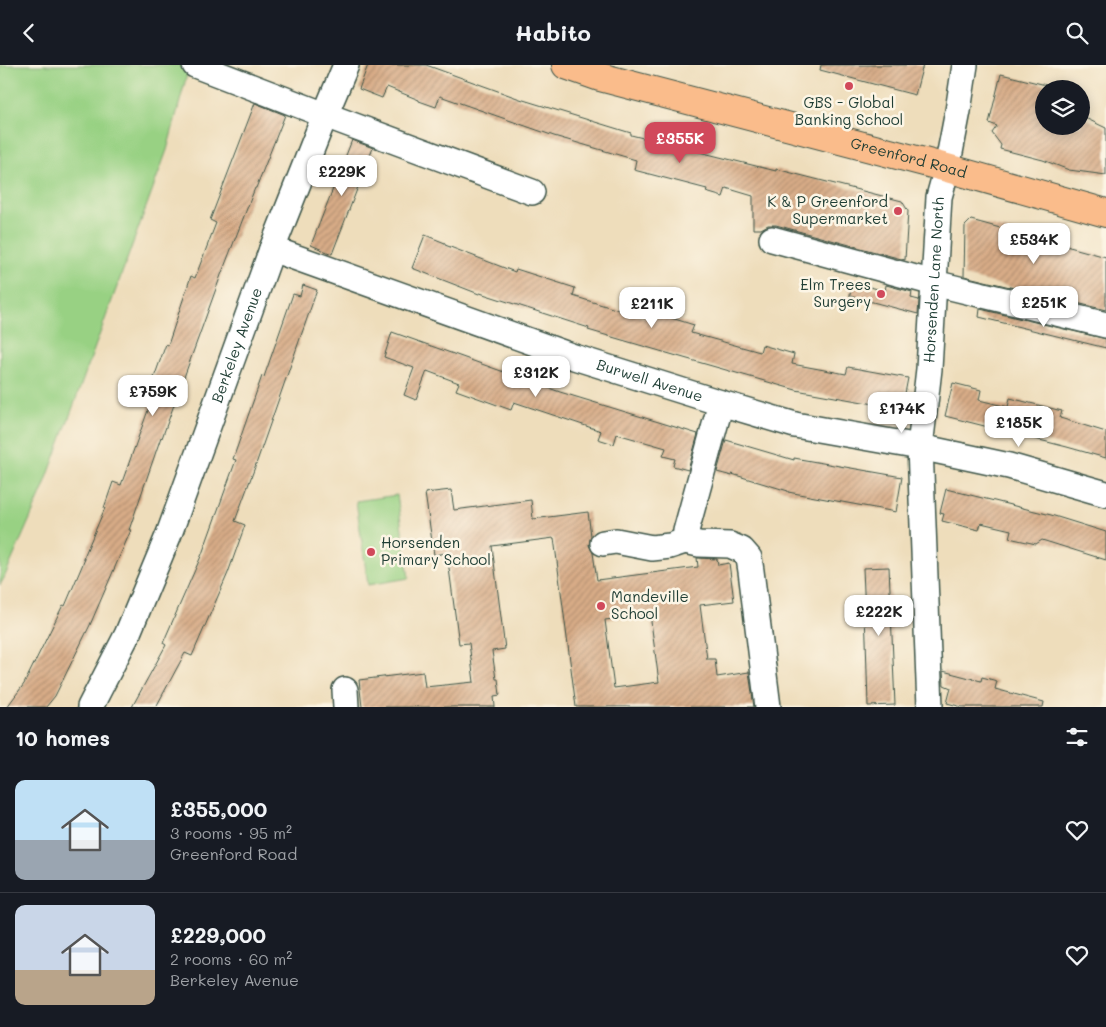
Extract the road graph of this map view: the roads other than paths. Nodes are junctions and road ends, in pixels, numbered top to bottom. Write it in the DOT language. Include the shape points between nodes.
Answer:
graph roads {
  1 [pos="195,65"];
  2 [pos="346,65"];
  3 [pos="566,65"];
  4 [pos="964,65"];
  5 [pos="324,115"];
  6 [pos="947,168"];
  7 [pos="532,192"];
  8 [pos="1106,213"];
  9 [pos="772,239"];
  10 [pos="272,249"];
  11 [pos="934,283"];
  12 [pos="1106,325"];
  13 [pos="721,403"];
  14 [pos="920,447"];
  15 [pos="1106,494"];
  16 [pos="685,541"];
  17 [pos="603,543"];
  18 [pos="90,707"];
  19 [pos="768,707"];
  20 [pos="930,707"];
  1 -- 5 [label="street"];
  2 -- 5 [label="street, Berkeley Avenue"];
  3 -- 6 [label="main road, Greenford Road" via="600,77"];
  4 -- 6 [label="street, Horsenden Lane North"];
  5 -- 7 [label="street"];
  5 -- 10 [label="street, Berkeley Avenue"];
  6 -- 8 [label="main road, Greenford Road"];
  6 -- 11 [label="street, Horsenden Lane North" via="939,197"];
  9 -- 11 [label="street"];
  10 -- 13 [label="street, Burwell Avenue" via="574,357"];
  10 -- 18 [label="street, Berkeley Avenue" via="169,534 127,635"];
  11 -- 12 [label="street"];
  11 -- 14 [label="street, Horsenden Lane North"];
  13 -- 14 [label="street, Burwell Avenue" via="795,425"];
  13 -- 16 [label="street"];
  14 -- 15 [label="street, Burwell Avenue"];
  14 -- 20 [label="street, Horsenden Lane North"];
  16 -- 17 [label="street" via="652,548 616,541"];
  16 -- 19 [label="street" via="730,545 742,550 748,558"];
}
